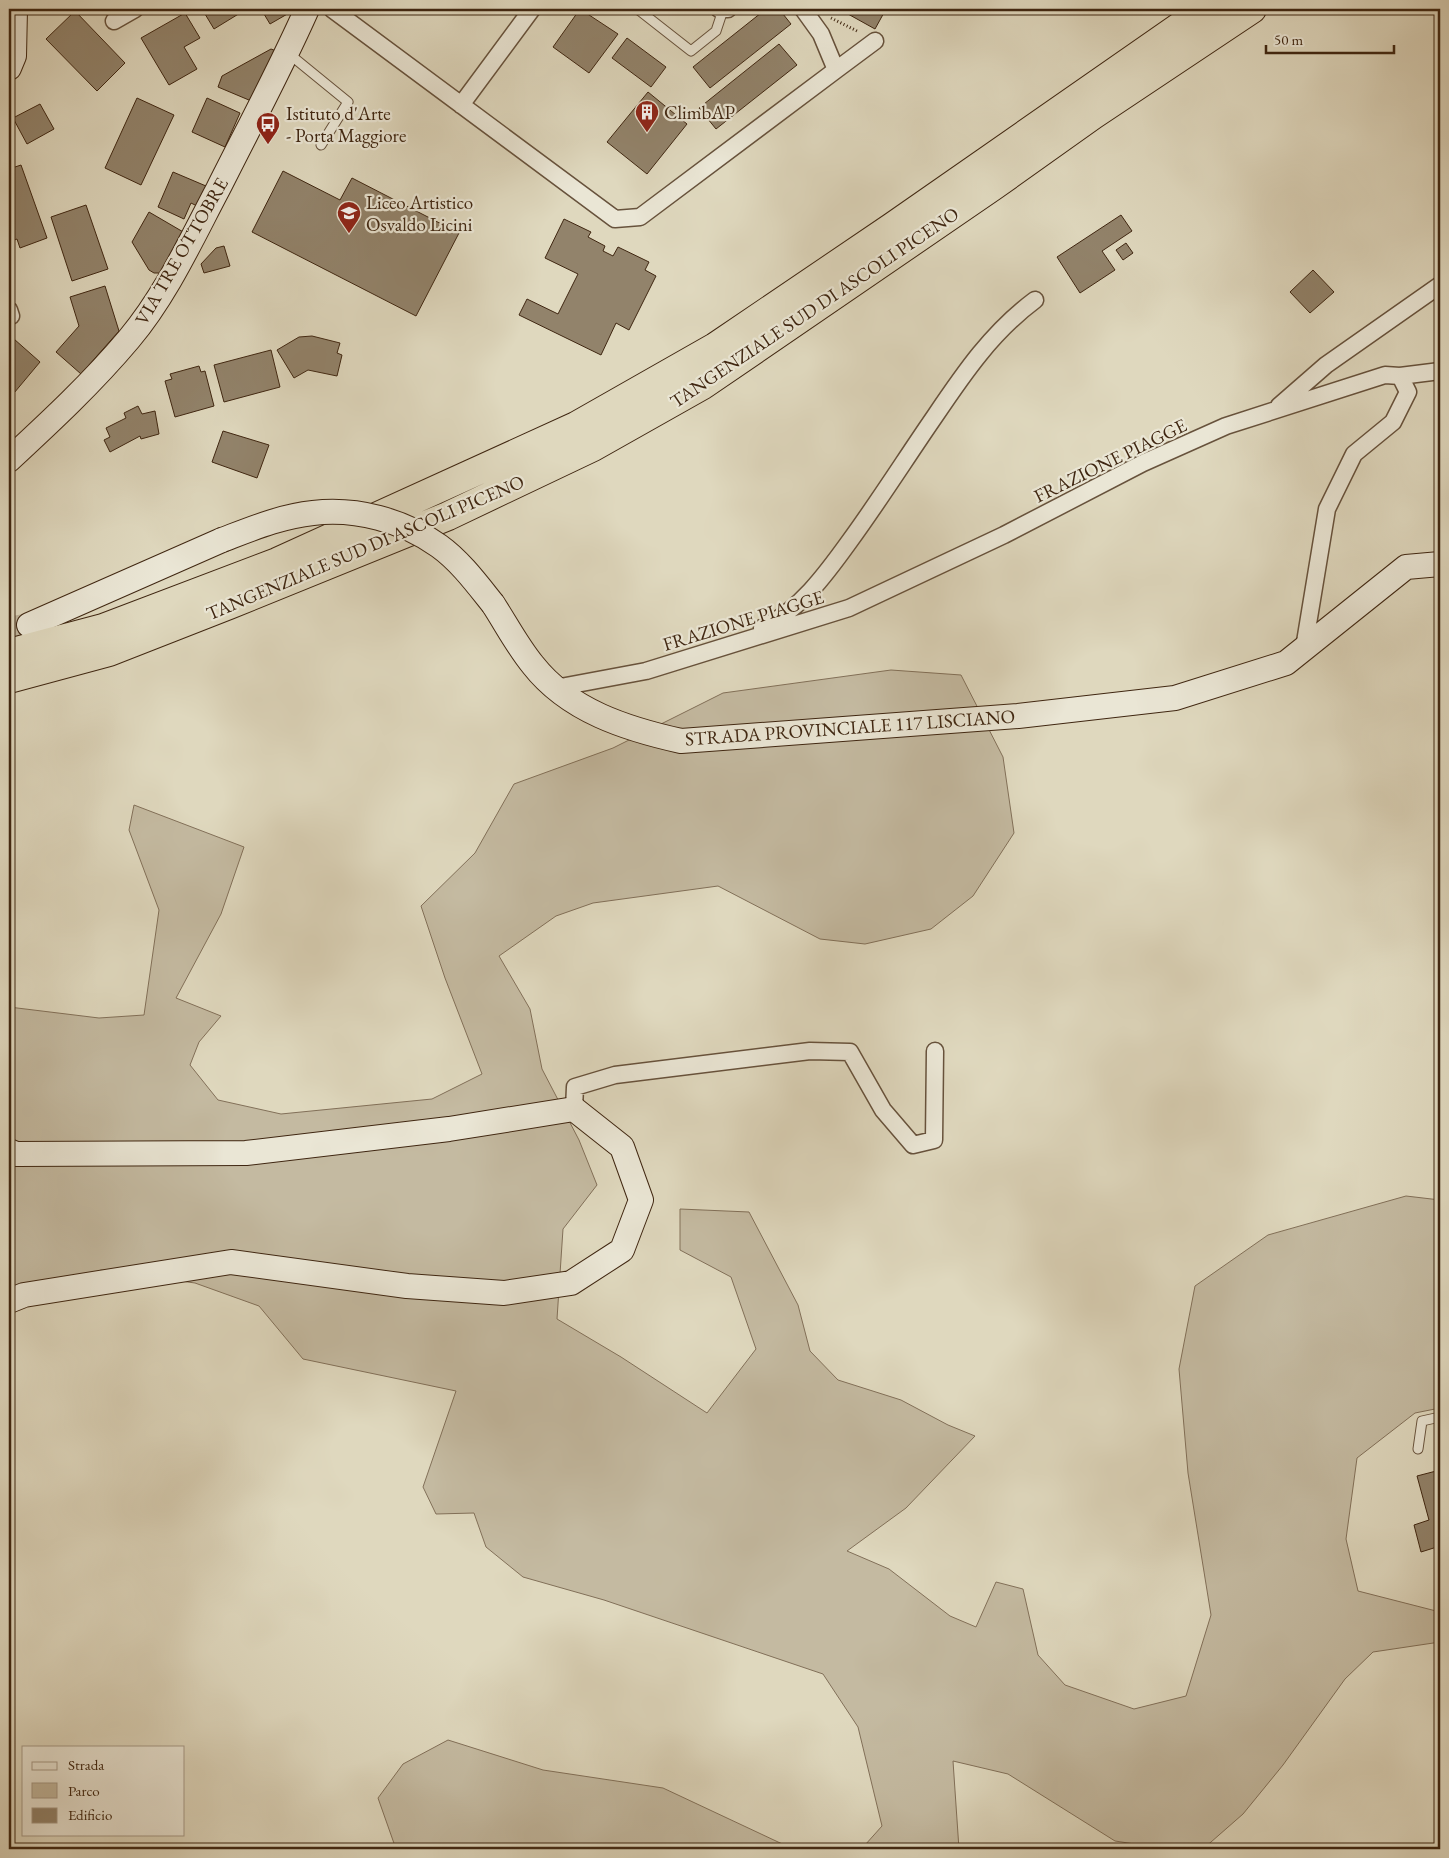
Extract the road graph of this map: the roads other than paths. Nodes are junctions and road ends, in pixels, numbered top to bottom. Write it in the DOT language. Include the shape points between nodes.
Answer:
graph roads {
  1 [pos="15,9"];
  2 [pos="135,9"];
  3 [pos="307,9"];
  4 [pos="332,9"];
  5 [pos="532,9"];
  6 [pos="642,9"];
  7 [pos="724,9"];
  8 [pos="803,9"];
  9 [pos="1205,9"];
  10 [pos="1252,9"];
  11 [pos="114,21"];
  12 [pos="875,41"];
  13 [pos="288,53"];
  14 [pos="9,68"];
  15 [pos="836,70"];
  16 [pos="461,105"];
  17 [pos="321,145"];
  18 [pos="1440,285"];
  19 [pos="1035,300"];
  20 [pos="1440,371"];
  21 [pos="1400,376"];
  22 [pos="1274,411"];
  23 [pos="9,460"];
  24 [pos="1440,564"];
  25 [pos="29,624"];
  26 [pos="1304,648"];
  27 [pos="714,650"];
  28 [pos="9,653"];
  29 [pos="9,679"];
  30 [pos="555,688"];
  31 [pos="935,1051"];
  32 [pos="574,1109"];
  33 [pos="9,1151"];
  34 [pos="9,1302"];
  35 [pos="1440,1417"];
  36 [pos="1418,1449"];
  1 -- 14 [label="street" via="14,56"];
  2 -- 11 [label="street"];
  3 -- 13 [label="street, VIA TRE OTTOBRE"];
  4 -- 16 [label="street"];
  5 -- 16 [label="street"];
  6 -- 7 [label="lane" via="640,11 692,51 716,31"];
  8 -- 15 [label="street" via="821,34"];
  9 -- 28 [label="highway, TANGENZIALE SUD DI ASCOLI PICENO" via="715,347 576,426 277,562 103,628"];
  10 -- 29 [label="highway, TANGENZIALE SUD DI ASCOLI PICENO" via="1093,115 703,386 593,447 448,516 229,605 109,652"];
  12 -- 15 [label="street"];
  13 -- 17 [label="lane" via="348,102"];
  13 -- 23 [label="street, VIA TRE OTTOBRE" via="153,307 129,339"];
  15 -- 16 [label="street" via="640,217 615,219"];
  18 -- 22 [label="street" via="1326,365"];
  19 -- 27 [label="street" via="1014,315 971,362 823,577 774,623"];
  20 -- 21 [label="street, FRAZIONE PIAGGE"];
  21 -- 22 [label="street, FRAZIONE PIAGGE" via="1385,375"];
  21 -- 26 [label="street" via="1408,392 1393,422 1354,454 1327,509"];
  22 -- 27 [label="street, FRAZIONE PIAGGE" via="1226,426 1142,463 1004,535 850,608"];
  24 -- 26 [label="street, STRADA PROVINCIALE 117 LISCIANO" via="1406,567"];
  25 -- 30 [label="street, STRADA PROVINCIALE 117 LISCIANO, bridge" via="222,540 273,522 313,513 350,513 384,519 440,546 464,568 493,604 533,666"];
  26 -- 30 [label="street, STRADA PROVINCIALE 117 LISCIANO" via="1286,663 1175,698 1018,716 682,741 606,720"];
  27 -- 30 [label="street, FRAZIONE PIAGGE" via="646,671"];
  31 -- 32 [label="street" via="934,1140 913,1145 883,1110 850,1052 810,1051 615,1075 574,1086"];
  32 -- 33 [label="street" via="449,1129 246,1152 16,1154"];
  32 -- 34 [label="street" via="622,1147 641,1200 622,1250 572,1284 504,1294 407,1286 231,1262 24,1295"];
  35 -- 36 [label="lane" via="1422,1421"];
}
